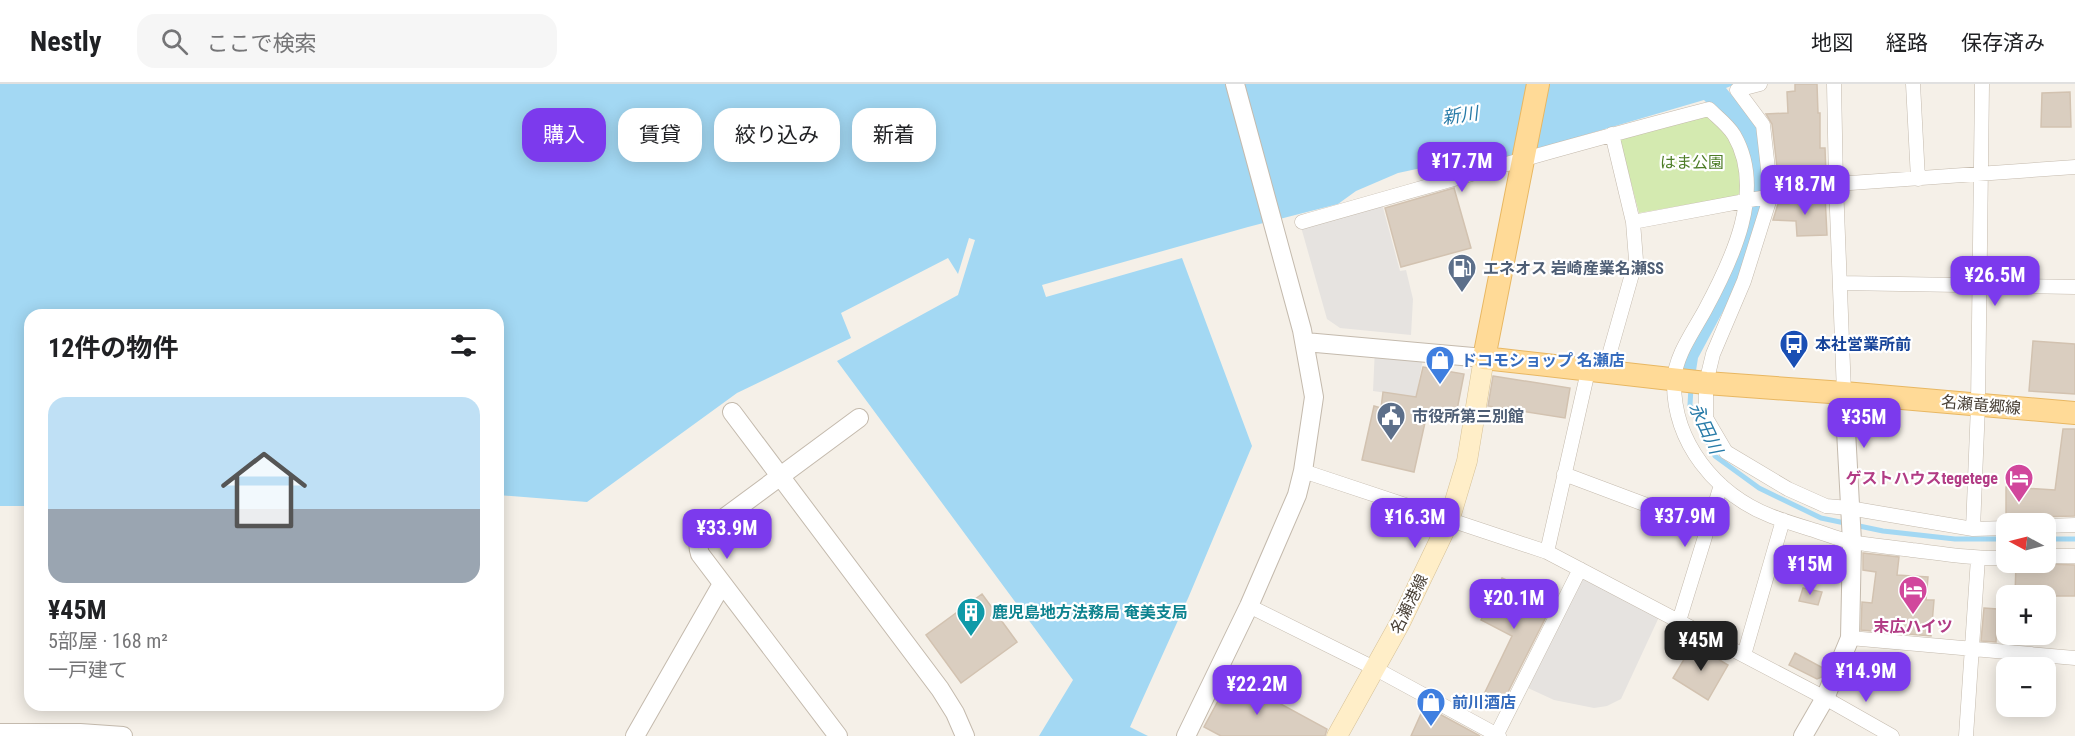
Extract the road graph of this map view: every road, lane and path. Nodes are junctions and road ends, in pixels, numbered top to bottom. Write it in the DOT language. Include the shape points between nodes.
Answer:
graph roads {
  1 [pos="1235,84"];
  2 [pos="1538,84"];
  3 [pos="1760,84"];
  4 [pos="1834,84"];
  5 [pos="1913,84"];
  6 [pos="1982,84"];
  7 [pos="1612,134"];
  8 [pos="1523,157"];
  9 [pos="2075,167"];
  10 [pos="1981,174"];
  11 [pos="1918,179"];
  12 [pos="1836,184"];
  13 [pos="1771,195"];
  14 [pos="1747,201"];
  15 [pos="1302,222"];
  16 [pos="1633,222"];
  17 [pos="1840,283"];
  18 [pos="1980,286"];
  19 [pos="2075,287"];
  20 [pos="1305,342"];
  21 [pos="1484,358"];
  22 [pos="1596,372"];
  23 [pos="1674,380"];
  24 [pos="1706,383"];
  25 [pos="1844,393"];
  26 [pos="1978,405"];
  27 [pos="732,412"];
  28 [pos="2075,413"];
  29 [pos="859,418"];
  30 [pos="1304,471"];
  31 [pos="1564,474"];
  32 [pos="779,477"];
  33 [pos="1721,485"];
  34 [pos="1849,508"];
  35 [pos="1783,520"];
  36 [pos="1449,521"];
  37 [pos="2075,525"];
  38 [pos="2056,526"];
  39 [pos="1708,528"];
  40 [pos="1996,528"];
  41 [pos="1973,529"];
  42 [pos="1852,542"];
  43 [pos="1547,552"];
  44 [pos="2056,556"];
  45 [pos="2075,556"];
  46 [pos="1978,558"];
  47 [pos="1996,558"];
  48 [pos="1580,569"];
  49 [pos="723,584"];
  50 [pos="1249,606"];
  51 [pos="1679,621"];
  52 [pos="1850,638"];
  53 [pos="1972,650"];
  54 [pos="1744,655"];
  55 [pos="2075,658"];
  56 [pos="1376,669"];
  57 [pos="1825,698"];
  58 [pos="0,733"];
  59 [pos="1192,734"];
  60 [pos="80,735"];
  61 [pos="123,736"];
  62 [pos="635,736"];
  63 [pos="837,736"];
  64 [pos="965,736"];
  65 [pos="1337,736"];
  66 [pos="1498,736"];
  67 [pos="1803,736"];
  68 [pos="1892,736"];
  69 [pos="1966,736"];
  1 -- 20 [label="street"];
  2 -- 8 [label="main road"];
  3 -- 13 [label="street" via="1737,90 1763,125"];
  4 -- 12 [label="street"];
  5 -- 11 [label="street"];
  6 -- 10 [label="street"];
  7 -- 8 [label="street"];
  7 -- 14 [label="street" via="1709,109 1740,146 1746,167"];
  7 -- 16 [label="street"];
  8 -- 15 [label="street"];
  8 -- 21 [label="main road"];
  9 -- 10 [label="street"];
  10 -- 11 [label="street"];
  10 -- 18 [label="street"];
  11 -- 12 [label="street"];
  12 -- 13 [label="street"];
  12 -- 17 [label="street"];
  13 -- 14 [label="street"];
  13 -- 24 [label="street"];
  14 -- 16 [label="street"];
  14 -- 23 [label="street" via="1719,284 1680,357"];
  16 -- 22 [label="street" via="1636,260"];
  17 -- 18 [label="street"];
  17 -- 25 [label="street"];
  18 -- 19 [label="street"];
  18 -- 26 [label="street"];
  20 -- 21 [label="street"];
  20 -- 30 [label="street" via="1314,397"];
  21 -- 22 [label="main road, 名瀬竜郷線"];
  21 -- 36 [label="main road, 名瀬港線" via="1467,461"];
  22 -- 23 [label="main road, 名瀬竜郷線"];
  22 -- 31 [label="street"];
  23 -- 24 [label="main road, 名瀬竜郷線"];
  23 -- 33 [label="street" via="1679,423 1687,442"];
  24 -- 25 [label="main road, 名瀬竜郷線"];
  24 -- 34 [label="street" via="1706,418 1726,452 1798,494 1826,506"];
  25 -- 26 [label="main road, 名瀬竜郷線"];
  25 -- 34 [label="street"];
  26 -- 28 [label="main road, 名瀬竜郷線"];
  26 -- 41 [label="street"];
  27 -- 32 [label="street"];
  29 -- 32 [label="street"];
  30 -- 36 [label="street"];
  30 -- 50 [label="street" via="1287,522"];
  31 -- 39 [label="street"];
  31 -- 43 [label="street"];
  32 -- 49 [label="street" via="700,538 700,554"];
  32 -- 64 [label="street" via="940,689"];
  33 -- 35 [label="street"];
  33 -- 39 [label="street"];
  34 -- 41 [label="street"];
  34 -- 42 [label="street"];
  35 -- 42 [label="street"];
  35 -- 54 [label="street"];
  36 -- 43 [label="street"];
  36 -- 56 [label="main road, 名瀬港線"];
  37 -- 38 [label="street"];
  39 -- 51 [label="street"];
  40 -- 41 [label="street"];
  42 -- 46 [label="street"];
  42 -- 52 [label="street"];
  43 -- 48 [label="street"];
  44 -- 45 [label="street"];
  46 -- 47 [label="street"];
  46 -- 53 [label="street"];
  48 -- 51 [label="street"];
  48 -- 66 [label="street"];
  49 -- 62 [label="street"];
  49 -- 63 [label="street"];
  50 -- 56 [label="street"];
  50 -- 59 [label="street"];
  51 -- 54 [label="street"];
  52 -- 53 [label="street"];
  52 -- 57 [label="street"];
  53 -- 55 [label="street"];
  53 -- 69 [label="street"];
  54 -- 57 [label="street"];
  56 -- 65 [label="main road, 名瀬港線"];
  56 -- 66 [label="street"];
  57 -- 67 [label="street"];
  57 -- 68 [label="street"];
  58 -- 60 [label="street"];
  60 -- 61 [label="street"];
}
